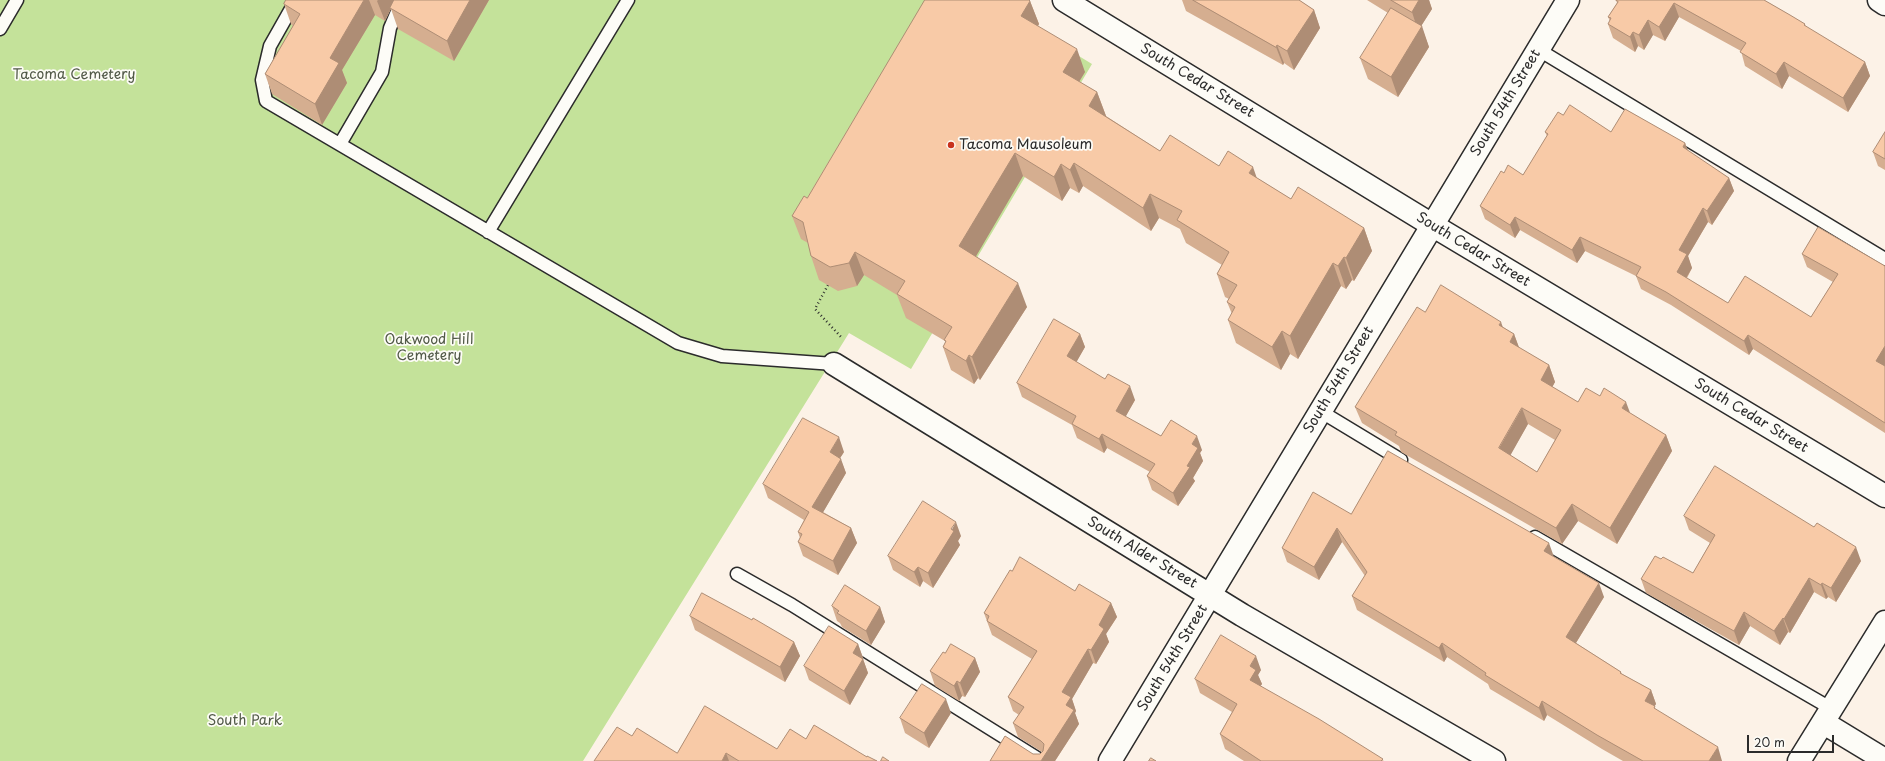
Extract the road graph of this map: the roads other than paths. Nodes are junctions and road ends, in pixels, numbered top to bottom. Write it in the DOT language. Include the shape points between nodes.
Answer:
graph roads {
  1 [pos="17,0"];
  2 [pos="296,0"];
  3 [pos="402,0"];
  4 [pos="628,0"];
  5 [pos="1064,0"];
  6 [pos="1568,0"];
  7 [pos="1879,0"];
  8 [pos="1885,4"];
  9 [pos="0,29"];
  10 [pos="1539,50"];
  11 [pos="340,144"];
  12 [pos="1432,225"];
  13 [pos="488,232"];
  14 [pos="1885,259"];
  15 [pos="834,364"];
  16 [pos="1320,411"];
  17 [pos="1414,468"];
  18 [pos="1885,496"];
  19 [pos="1525,532"];
  20 [pos="737,574"];
  21 [pos="1211,595"];
  22 [pos="1885,622"];
  23 [pos="1828,716"];
  24 [pos="1885,760"];
  25 [pos="1042,761"];
  26 [pos="1110,761"];
  27 [pos="1494,761"];
  28 [pos="1799,761"];
  1 -- 9 [label="lane"];
  2 -- 11 [label="lane" via="270,46 262,80 266,102"];
  3 -- 11 [label="lane" via="390,28 382,72"];
  4 -- 13 [label="lane"];
  5 -- 12 [label="street, South Cedar Street"];
  6 -- 10 [label="street, South 54th Street"];
  7 -- 8 [label="street"];
  10 -- 12 [label="street, South 54th Street"];
  10 -- 14 [label="lane"];
  11 -- 13 [label="lane"];
  12 -- 16 [label="street, South 54th Street"];
  12 -- 18 [label="street, South Cedar Street"];
  13 -- 15 [label="lane" via="678,343 722,356"];
  15 -- 21 [label="street, South Alder Street"];
  16 -- 17 [label="lane"];
  16 -- 21 [label="street, South 54th Street"];
  19 -- 23 [label="lane"];
  20 -- 25 [label="lane" via="792,605"];
  21 -- 26 [label="street, South 54th Street"];
  21 -- 27 [label="street, South Alder Street"];
  22 -- 23 [label="street"];
  23 -- 24 [label="street"];
  23 -- 28 [label="street"];
}
